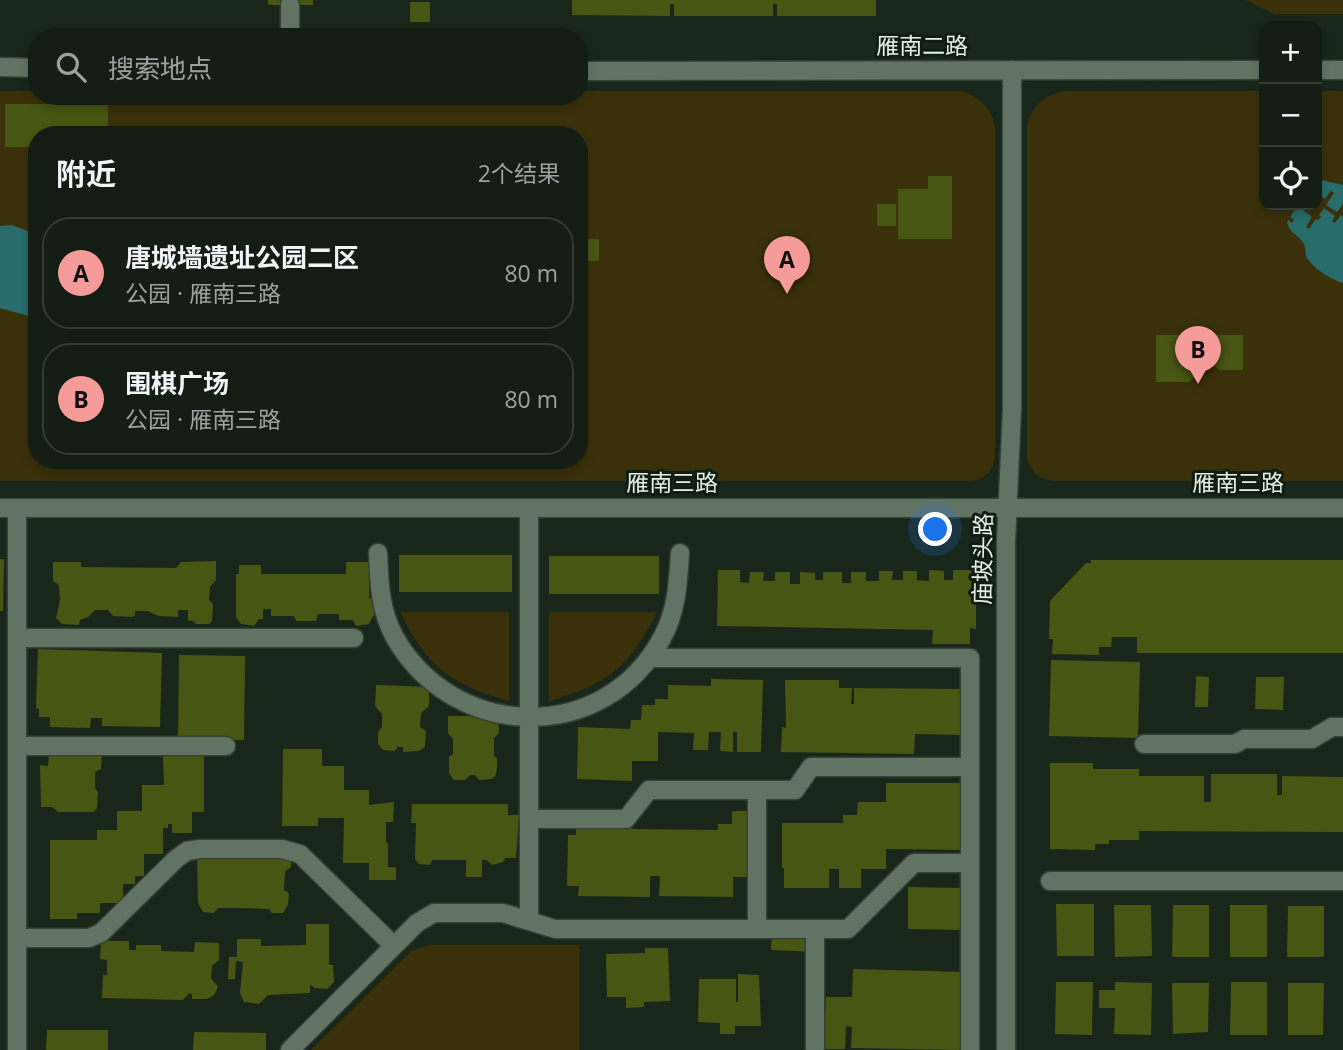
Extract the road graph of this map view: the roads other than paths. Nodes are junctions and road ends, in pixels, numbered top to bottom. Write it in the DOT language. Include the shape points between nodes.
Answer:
graph roads {
  1 [pos="290,5"];
  2 [pos="290,28"];
  3 [pos="0,67"];
  4 [pos="28,68"];
  5 [pos="1012,70"];
  6 [pos="1259,70"];
  7 [pos="1322,70"];
  8 [pos="1343,70"];
  9 [pos="588,71"];
  10 [pos="9,508"];
  11 [pos="529,508"];
  12 [pos="1008,508"];
  13 [pos="1343,508"];
  14 [pos="378,553"];
  15 [pos="680,553"];
  16 [pos="17,638"];
  17 [pos="354,638"];
  18 [pos="650,658"];
  19 [pos="529,718"];
  20 [pos="1343,727"];
  21 [pos="1144,744"];
  22 [pos="17,746"];
  23 [pos="226,746"];
  24 [pos="970,767"];
  25 [pos="757,790"];
  26 [pos="529,819"];
  27 [pos="970,863"];
  28 [pos="1050,881"];
  29 [pos="1343,881"];
  30 [pos="529,921"];
  31 [pos="757,929"];
  32 [pos="815,929"];
  33 [pos="17,938"];
  34 [pos="394,946"];
  35 [pos="815,1048"];
  36 [pos="17,1050"];
  37 [pos="290,1050"];
  38 [pos="970,1050"];
  39 [pos="1006,1050"];
  1 -- 2 [label="street"];
  3 -- 4 [label="street"];
  5 -- 6 [label="street, 雁南二路"];
  5 -- 9 [label="street, 雁南二路"];
  5 -- 12 [label="street, 庙坡头路"];
  7 -- 8 [label="street"];
  10 -- 11 [label="street, 雁南三路"];
  10 -- 16 [label="street"];
  11 -- 12 [label="street, 雁南三路"];
  11 -- 19 [label="street"];
  12 -- 13 [label="street, 雁南三路"];
  12 -- 39 [label="street, 庙坡头路"];
  14 -- 19 [label="street" via="380,595 393,635 417,668 449,695 488,712"];
  15 -- 18 [label="street" via="678,595"];
  16 -- 17 [label="street"];
  16 -- 22 [label="street"];
  18 -- 19 [label="street" via="608,695 570,712"];
  18 -- 24 [label="street" via="970,658"];
  19 -- 26 [label="street"];
  20 -- 21 [label="street" via="1332,727 1312,739"];
  22 -- 23 [label="street"];
  22 -- 33 [label="street"];
  24 -- 25 [label="street" via="811,767 794,790"];
  24 -- 27 [label="street"];
  25 -- 26 [label="street" via="649,790 625,819"];
  25 -- 31 [label="street"];
  26 -- 30 [label="street"];
  27 -- 32 [label="street" via="914,863 848,929"];
  27 -- 38 [label="street"];
  28 -- 29 [label="street"];
  30 -- 31 [label="street" via="555,929"];
  30 -- 34 [label="street" via="503,913 434,913 422,918"];
  31 -- 32 [label="street"];
  32 -- 35 [label="street"];
  33 -- 34 [label="street" via="89,938 101,933 187,851 282,849 306,859"];
  33 -- 36 [label="street"];
  34 -- 37 [label="street"];
}
